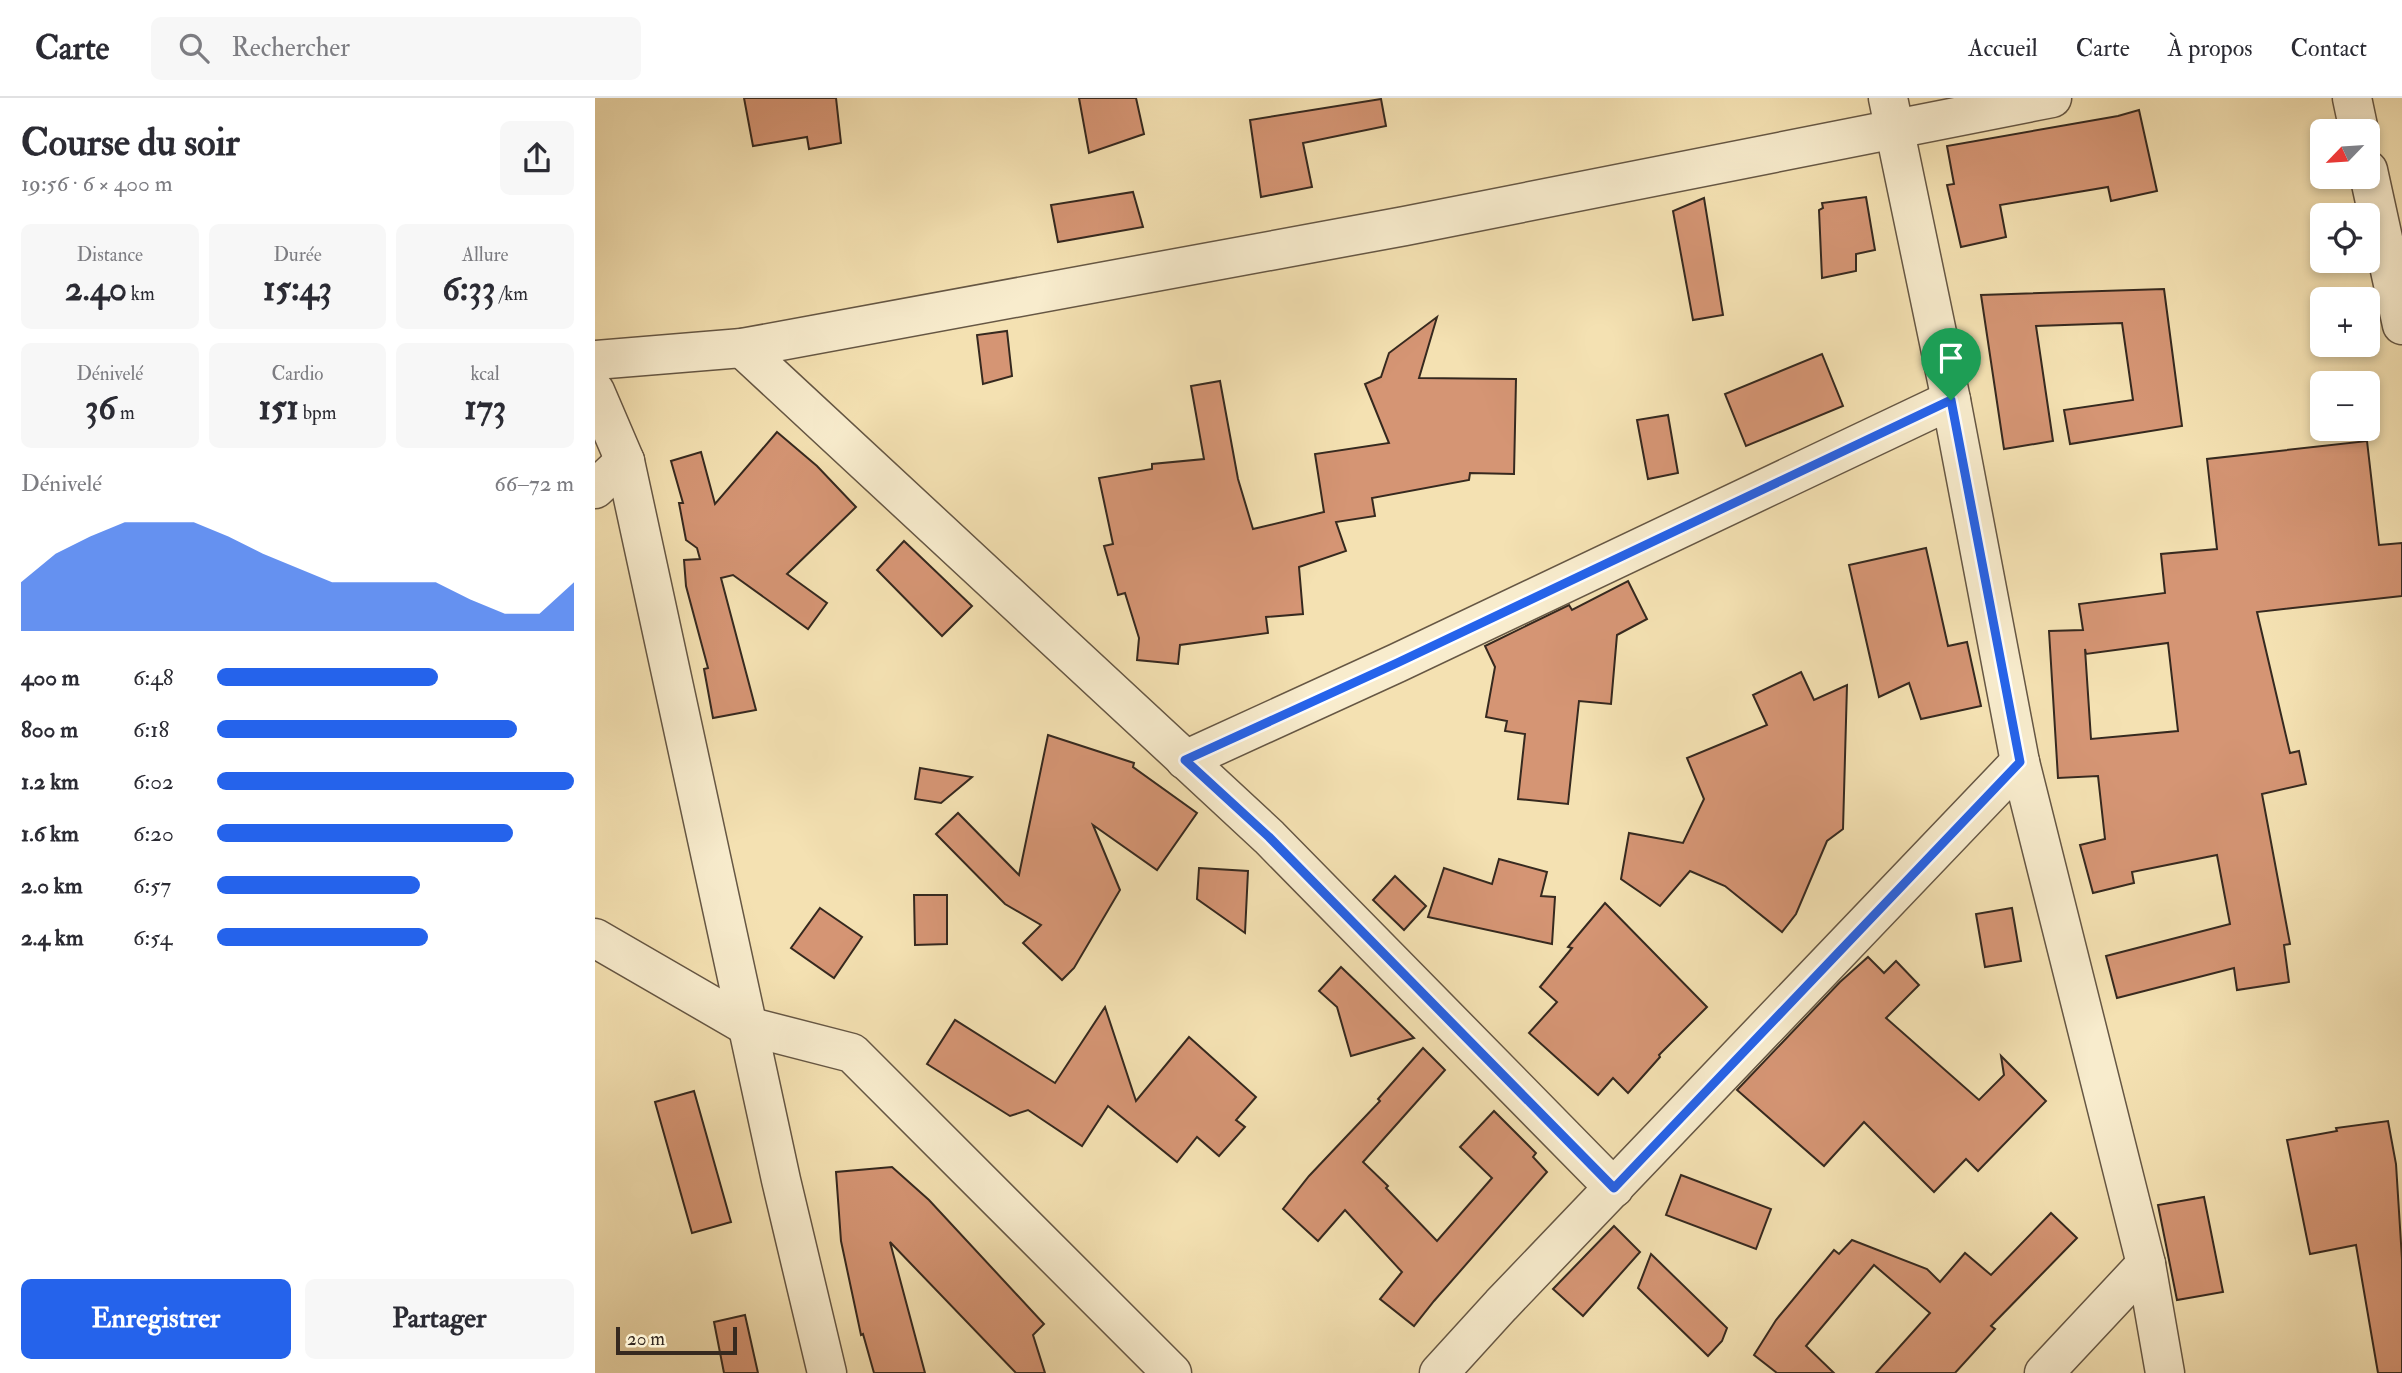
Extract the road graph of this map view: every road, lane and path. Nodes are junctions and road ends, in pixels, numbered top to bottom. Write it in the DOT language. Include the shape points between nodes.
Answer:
graph roads {
  1 [pos="2052,98"];
  2 [pos="2352,98"];
  3 [pos="1892,113"];
  4 [pos="2356,119"];
  5 [pos="2372,189"];
  6 [pos="2402,325"];
  7 [pos="742,348"];
  8 [pos="595,360"];
  9 [pos="595,391"];
  10 [pos="1951,400"];
  11 [pos="625,461"];
  12 [pos="595,489"];
  13 [pos="1185,760"];
  14 [pos="2020,762"];
  15 [pos="595,938"];
  16 [pos="747,1026"];
  17 [pos="1614,1188"];
  18 [pos="2146,1264"];
  19 [pos="827,1373"];
  20 [pos="1172,1373"];
  21 [pos="1439,1373"];
  22 [pos="2044,1373"];
  23 [pos="2165,1373"];
  1 -- 3 [label="street"];
  2 -- 4 [label="street"];
  3 -- 7 [label="street" via="1405,226"];
  3 -- 10 [label="street"];
  5 -- 6 [label="street"];
  7 -- 8 [label="street"];
  7 -- 13 [label="street"];
  9 -- 11 [label="street"];
  10 -- 13 [label="street"];
  10 -- 14 [label="street"];
  11 -- 12 [label="street"];
  11 -- 16 [label="street"];
  13 -- 17 [label="street" via="1269,837"];
  14 -- 17 [label="street"];
  14 -- 18 [label="street"];
  15 -- 16 [label="street"];
  16 -- 19 [label="street"];
  16 -- 20 [label="street" via="852,1053"];
  17 -- 21 [label="street"];
  18 -- 22 [label="street"];
  18 -- 23 [label="street"];
}
